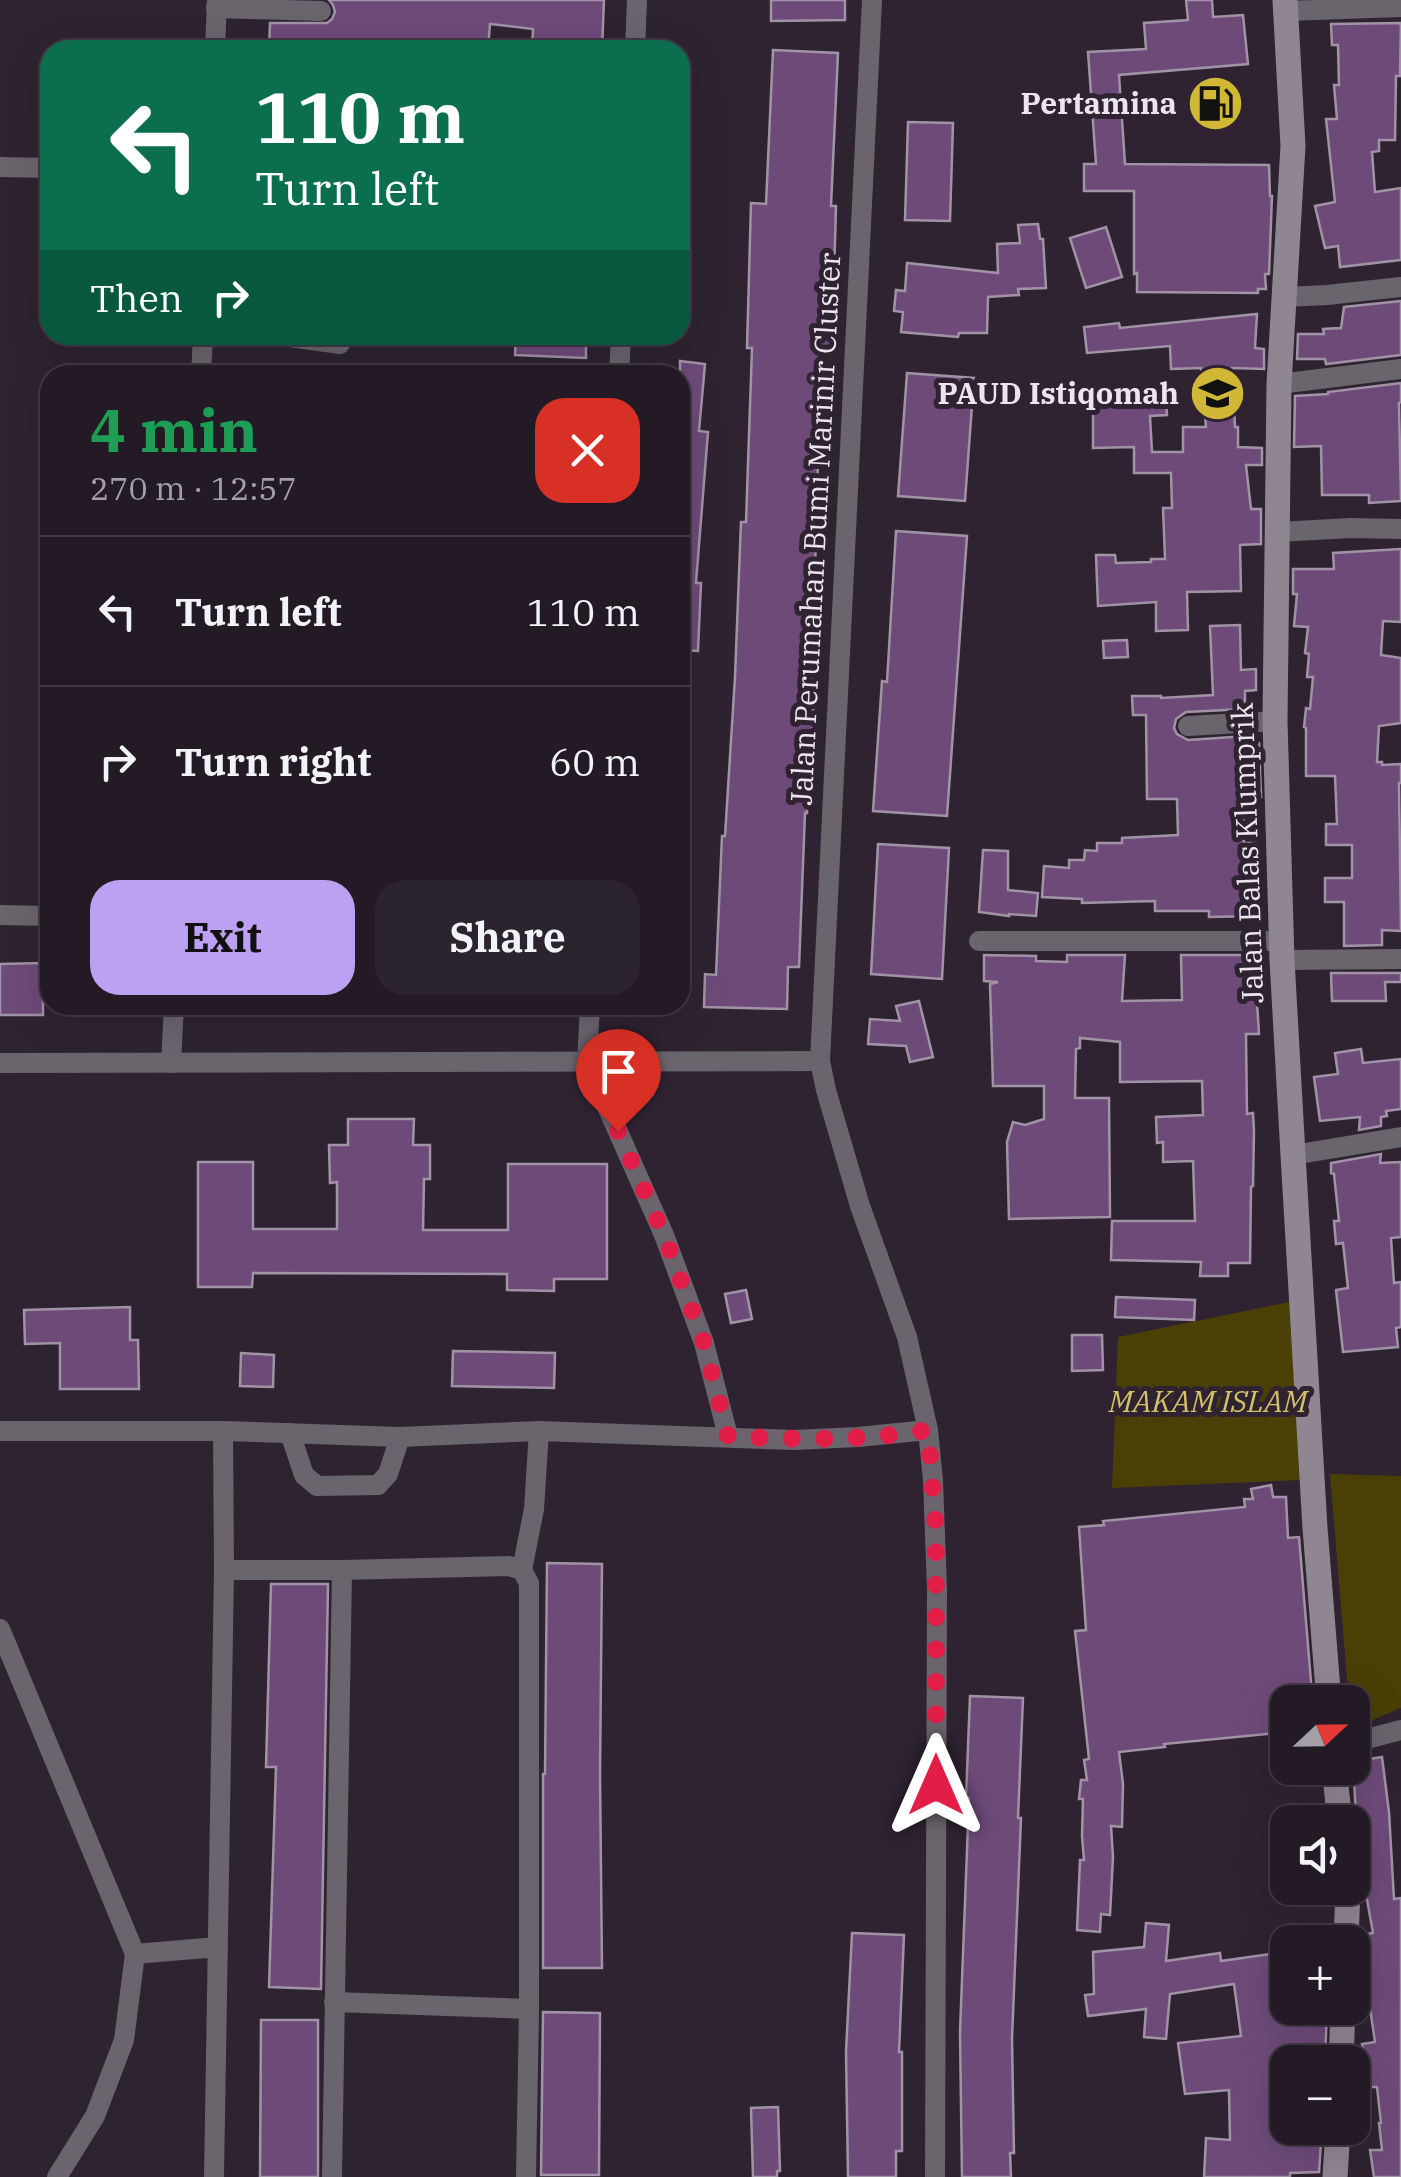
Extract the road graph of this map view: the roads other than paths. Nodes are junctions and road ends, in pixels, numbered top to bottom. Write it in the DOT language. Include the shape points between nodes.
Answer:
graph roads {
  1 [pos="637,0"];
  2 [pos="872,0"];
  3 [pos="217,4"];
  4 [pos="1286,6"];
  5 [pos="1401,7"];
  6 [pos="321,12"];
  7 [pos="215,40"];
  8 [pos="635,40"];
  9 [pos="0,167"];
  10 [pos="40,168"];
  11 [pos="1401,287"];
  12 [pos="1284,297"];
  13 [pos="1401,369"];
  14 [pos="1279,384"];
  15 [pos="1401,529"];
  16 [pos="1278,532"];
  17 [pos="1274,721"];
  18 [pos="1188,726"];
  19 [pos="0,915"];
  20 [pos="40,916"];
  21 [pos="979,942"];
  22 [pos="1282,950"];
  23 [pos="1401,959"];
  24 [pos="173,1015"];
  25 [pos="589,1015"];
  26 [pos="820,1061"];
  27 [pos="171,1062"];
  28 [pos="587,1062"];
  29 [pos="0,1063"];
  30 [pos="1401,1137"];
  31 [pos="1293,1155"];
  32 [pos="223,1430"];
  33 [pos="539,1430"];
  34 [pos="928,1430"];
  35 [pos="0,1431"];
  36 [pos="290,1434"];
  37 [pos="728,1436"];
  38 [pos="400,1437"];
  39 [pos="224,1570"];
  40 [pos="342,1570"];
  41 [pos="522,1570"];
  42 [pos="0,1629"];
  43 [pos="1328,1685"];
  44 [pos="1401,1730"];
  45 [pos="1370,1738"];
  46 [pos="218,1947"];
  47 [pos="135,1954"];
  48 [pos="334,2002"];
  49 [pos="529,2009"];
  50 [pos="1337,2145"];
  51 [pos="57,2177"];
  52 [pos="214,2177"];
  53 [pos="332,2177"];
  54 [pos="526,2177"];
  55 [pos="935,2177"];
  56 [pos="1335,2177"];
  1 -- 8 [label="street"];
  2 -- 26 [label="street, Jalan Perumahan Bumi Marinir Cluster"];
  3 -- 6 [label="street"];
  3 -- 7 [label="street"];
  4 -- 5 [label="street"];
  4 -- 12 [label="street, Jalan Balas Klumprik" via="1293,146"];
  9 -- 10 [label="street"];
  11 -- 12 [label="street"];
  12 -- 14 [label="street, Jalan Balas Klumprik"];
  13 -- 14 [label="street"];
  14 -- 16 [label="street, Jalan Balas Klumprik"];
  15 -- 16 [label="street"];
  16 -- 17 [label="street, Jalan Balas Klumprik"];
  17 -- 18 [label="street"];
  17 -- 22 [label="street, Jalan Balas Klumprik"];
  19 -- 20 [label="street"];
  21 -- 22 [label="street" via="1241,939"];
  22 -- 23 [label="street"];
  22 -- 31 [label="street, Jalan Balas Klumprik"];
  24 -- 27 [label="street"];
  25 -- 28 [label="street"];
  26 -- 28 [label="street"];
  26 -- 34 [label="street, Jalan Perumahan Bumi Marinir Cluster" via="860,1206 907,1337"];
  27 -- 28 [label="street"];
  27 -- 29 [label="street"];
  28 -- 37 [label="street" via="664,1235 704,1343"];
  30 -- 31 [label="street"];
  31 -- 43 [label="street, Jalan Balas Klumprik"];
  32 -- 35 [label="street"];
  32 -- 36 [label="street"];
  32 -- 39 [label="street"];
  33 -- 37 [label="street"];
  33 -- 38 [label="street"];
  33 -- 41 [label="street"];
  34 -- 37 [label="street" via="794,1440"];
  34 -- 55 [label="street, Jalan Perumahan Bumi Marinir Cluster" via="936,1590"];
  36 -- 38 [label="street"];
  36 -- 38 [label="street" via="304,1475 317,1486 378,1485"];
  39 -- 40 [label="street"];
  39 -- 46 [label="street"];
  40 -- 41 [label="street"];
  40 -- 48 [label="street"];
  41 -- 49 [label="street" via="529,1583"];
  42 -- 47 [label="street"];
  44 -- 45 [label="street"];
  46 -- 47 [label="street"];
  46 -- 52 [label="street"];
  47 -- 51 [label="street" via="124,2040 95,2116"];
  48 -- 49 [label="street"];
  48 -- 53 [label="street"];
  49 -- 54 [label="street"];
  50 -- 56 [label="street"];
}
